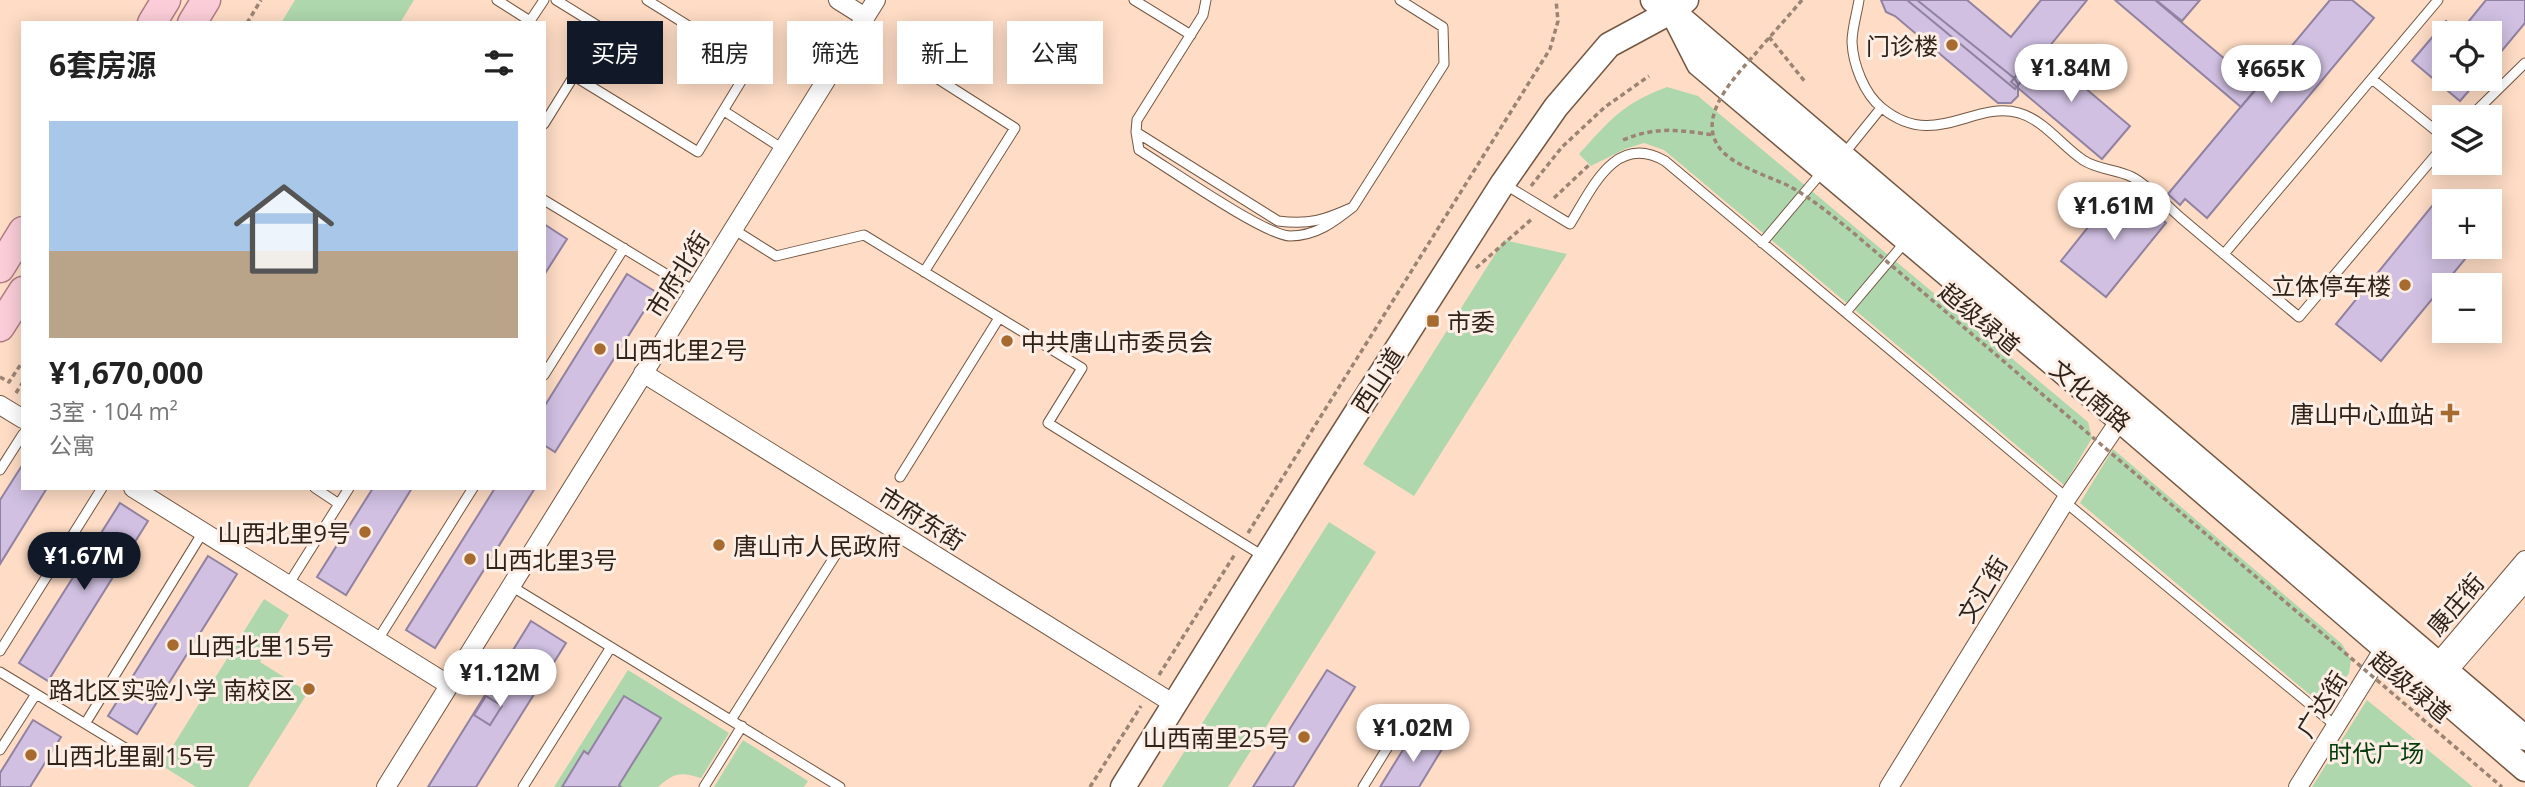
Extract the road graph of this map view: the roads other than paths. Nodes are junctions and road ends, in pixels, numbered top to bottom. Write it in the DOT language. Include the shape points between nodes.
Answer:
graph roads {
  1 [pos="166,0"];
  2 [pos="206,0"];
  3 [pos="497,0"];
  4 [pos="544,0"];
  5 [pos="556,0"];
  6 [pos="647,0"];
  7 [pos="838,0"];
  8 [pos="876,0"];
  9 [pos="1134,0"];
  10 [pos="1206,0"];
  11 [pos="1400,0"];
  12 [pos="1859,0"];
  13 [pos="2438,0"];
  14 [pos="1670,4"];
  15 [pos="865,17"];
  16 [pos="153,21"];
  17 [pos="193,21"];
  18 [pos="590,21"];
  19 [pos="1191,35"];
  20 [pos="2525,63"];
  21 [pos="2372,79"];
  22 [pos="569,84"];
  23 [pos="587,84"];
  24 [pos="946,84"];
  25 [pos="2482,105"];
  26 [pos="1881,108"];
  27 [pos="724,111"];
  28 [pos="546,121"];
  29 [pos="2432,127"];
  30 [pos="783,149"];
  31 [pos="2432,159"];
  32 [pos="1833,163"];
  33 [pos="1514,190"];
  34 [pos="546,201"];
  35 [pos="733,229"];
  36 [pos="21,234"];
  37 [pos="1907,239"];
  38 [pos="1762,243"];
  39 [pos="624,248"];
  40 [pos="2224,254"];
  41 [pos="0,268"];
  42 [pos="924,272"];
  43 [pos="694,291"];
  44 [pos="21,294"];
  45 [pos="1846,313"];
  46 [pos="999,318"];
  47 [pos="0,327"];
  48 [pos="546,372"];
  49 [pos="643,373"];
  50 [pos="0,405"];
  51 [pos="21,418"];
  52 [pos="2120,420"];
  53 [pos="21,437"];
  54 [pos="0,470"];
  55 [pos="900,477"];
  56 [pos="102,490"];
  57 [pos="136,490"];
  58 [pos="318,490"];
  59 [pos="348,490"];
  60 [pos="472,490"];
  61 [pos="2067,498"];
  62 [pos="339,504"];
  63 [pos="203,532"];
  64 [pos="839,548"];
  65 [pos="1265,557"];
  66 [pos="2525,560"];
  67 [pos="2525,582"];
  68 [pos="288,585"];
  69 [pos="511,586"];
  70 [pos="377,641"];
  71 [pos="611,647"];
  72 [pos="2385,647"];
  73 [pos="0,651"];
  74 [pos="0,672"];
  75 [pos="2435,676"];
  76 [pos="449,685"];
  77 [pos="36,694"];
  78 [pos="1174,704"];
  79 [pos="1407,716"];
  80 [pos="89,719"];
  81 [pos="731,720"];
  82 [pos="742,726"];
  83 [pos="2336,726"];
  84 [pos="2525,738"];
  85 [pos="0,750"];
  86 [pos="145,760"];
  87 [pos="2525,769"];
  88 [pos="825,778"];
  89 [pos="386,787"];
  90 [pos="523,787"];
  91 [pos="704,787"];
  92 [pos="819,787"];
  93 [pos="840,787"];
  94 [pos="1123,787"];
  95 [pos="1363,787"];
  96 [pos="1889,787"];
  97 [pos="2298,787"];
  1 -- 16 [label="main road"];
  2 -- 17 [label="main road"];
  3 -- 4 [label="lane" via="530,21"];
  5 -- 18 [label="lane"];
  6 -- 27 [label="lane" via="751,65"];
  7 -- 15 [label="street"];
  8 -- 15 [label="street, 市府北街"];
  9 -- 19 [label="lane"];
  10 -- 19 [label="lane"];
  11 -- 19 [label="lane" via="1444,27 1444,64 1353,207 1325,229 1289,236 1265,229 1139,150 1137,120"];
  12 -- 26 [label="lane" via="1853,42 1857,67 1866,91"];
  13 -- 21 [label="lane"];
  14 -- 32 [label="street, 文化南路" via="1699,64"];
  14 -- 33 [label="street, 西山道" via="1609,45 1556,107"];
  15 -- 30 [label="street, 市府北街"];
  20 -- 25 [label="lane"];
  21 -- 29 [label="lane"];
  21 -- 40 [label="lane"];
  22 -- 28 [label="lane"];
  23 -- 27 [label="lane" via="698,152"];
  24 -- 42 [label="lane" via="1015,128"];
  26 -- 32 [label="lane"];
  26 -- 40 [label="lane" via="1922,126 1998,112 2030,117 2083,160 2133,177"];
  27 -- 30 [label="lane"];
  30 -- 35 [label="street, 市府北街"];
  31 -- 40 [label="lane" via="2299,317"];
  32 -- 37 [label="street, 文化南路"];
  32 -- 38 [label="lane"];
  32 -- 75 [label="street, 文化南路"];
  33 -- 38 [label="lane" via="1570,224 1611,163 1637,151 1653,154"];
  33 -- 65 [label="street, 西山道"];
  34 -- 39 [label="lane"];
  35 -- 42 [label="lane" via="776,256 864,235"];
  35 -- 43 [label="street, 市府北街"];
  36 -- 41 [label="main road"];
  37 -- 45 [label="lane"];
  37 -- 52 [label="street, 文化南路"];
  38 -- 45 [label="lane"];
  39 -- 43 [label="lane"];
  39 -- 48 [label="lane"];
  42 -- 46 [label="lane"];
  43 -- 49 [label="street, 市府北街"];
  44 -- 47 [label="main road"];
  45 -- 61 [label="lane"];
  46 -- 55 [label="lane"];
  46 -- 65 [label="lane" via="1083,368 1048,423"];
  49 -- 69 [label="street, 市府北街"];
  49 -- 78 [label="street, 市府东街"];
  50 -- 51 [label="street"];
  52 -- 61 [label="street, 文汇街"];
  52 -- 72 [label="street, 文化南路"];
  53 -- 54 [label="lane"];
  56 -- 73 [label="lane"];
  57 -- 63 [label="street"];
  58 -- 62 [label="lane"];
  59 -- 62 [label="lane"];
  60 -- 70 [label="lane"];
  61 -- 83 [label="lane" via="2070,506"];
  61 -- 96 [label="street, 文汇街"];
  62 -- 68 [label="lane"];
  63 -- 68 [label="street"];
  63 -- 80 [label="lane"];
  64 -- 81 [label="lane"];
  65 -- 78 [label="street, 西山道"];
  66 -- 75 [label="street, 康庄街"];
  67 -- 75 [label="street, 康庄街"];
  68 -- 70 [label="street"];
  69 -- 71 [label="lane"];
  69 -- 76 [label="street, 市府北街"];
  70 -- 76 [label="street"];
  71 -- 81 [label="lane"];
  71 -- 90 [label="lane"];
  72 -- 75 [label="street, 文化南路"];
  72 -- 83 [label="street, 广达街"];
  74 -- 77 [label="lane"];
  75 -- 84 [label="street, 文化南路"];
  75 -- 87 [label="street, 文化南路"];
  76 -- 89 [label="street, 市府北街"];
  77 -- 85 [label="lane"];
  77 -- 86 [label="lane"];
  78 -- 94 [label="street, 西山道"];
  79 -- 95 [label="lane"];
  81 -- 82 [label="lane"];
  82 -- 88 [label="lane"];
  82 -- 91 [label="lane"];
  83 -- 97 [label="street, 广达街"];
  88 -- 92 [label="lane"];
  88 -- 93 [label="lane"];
}
